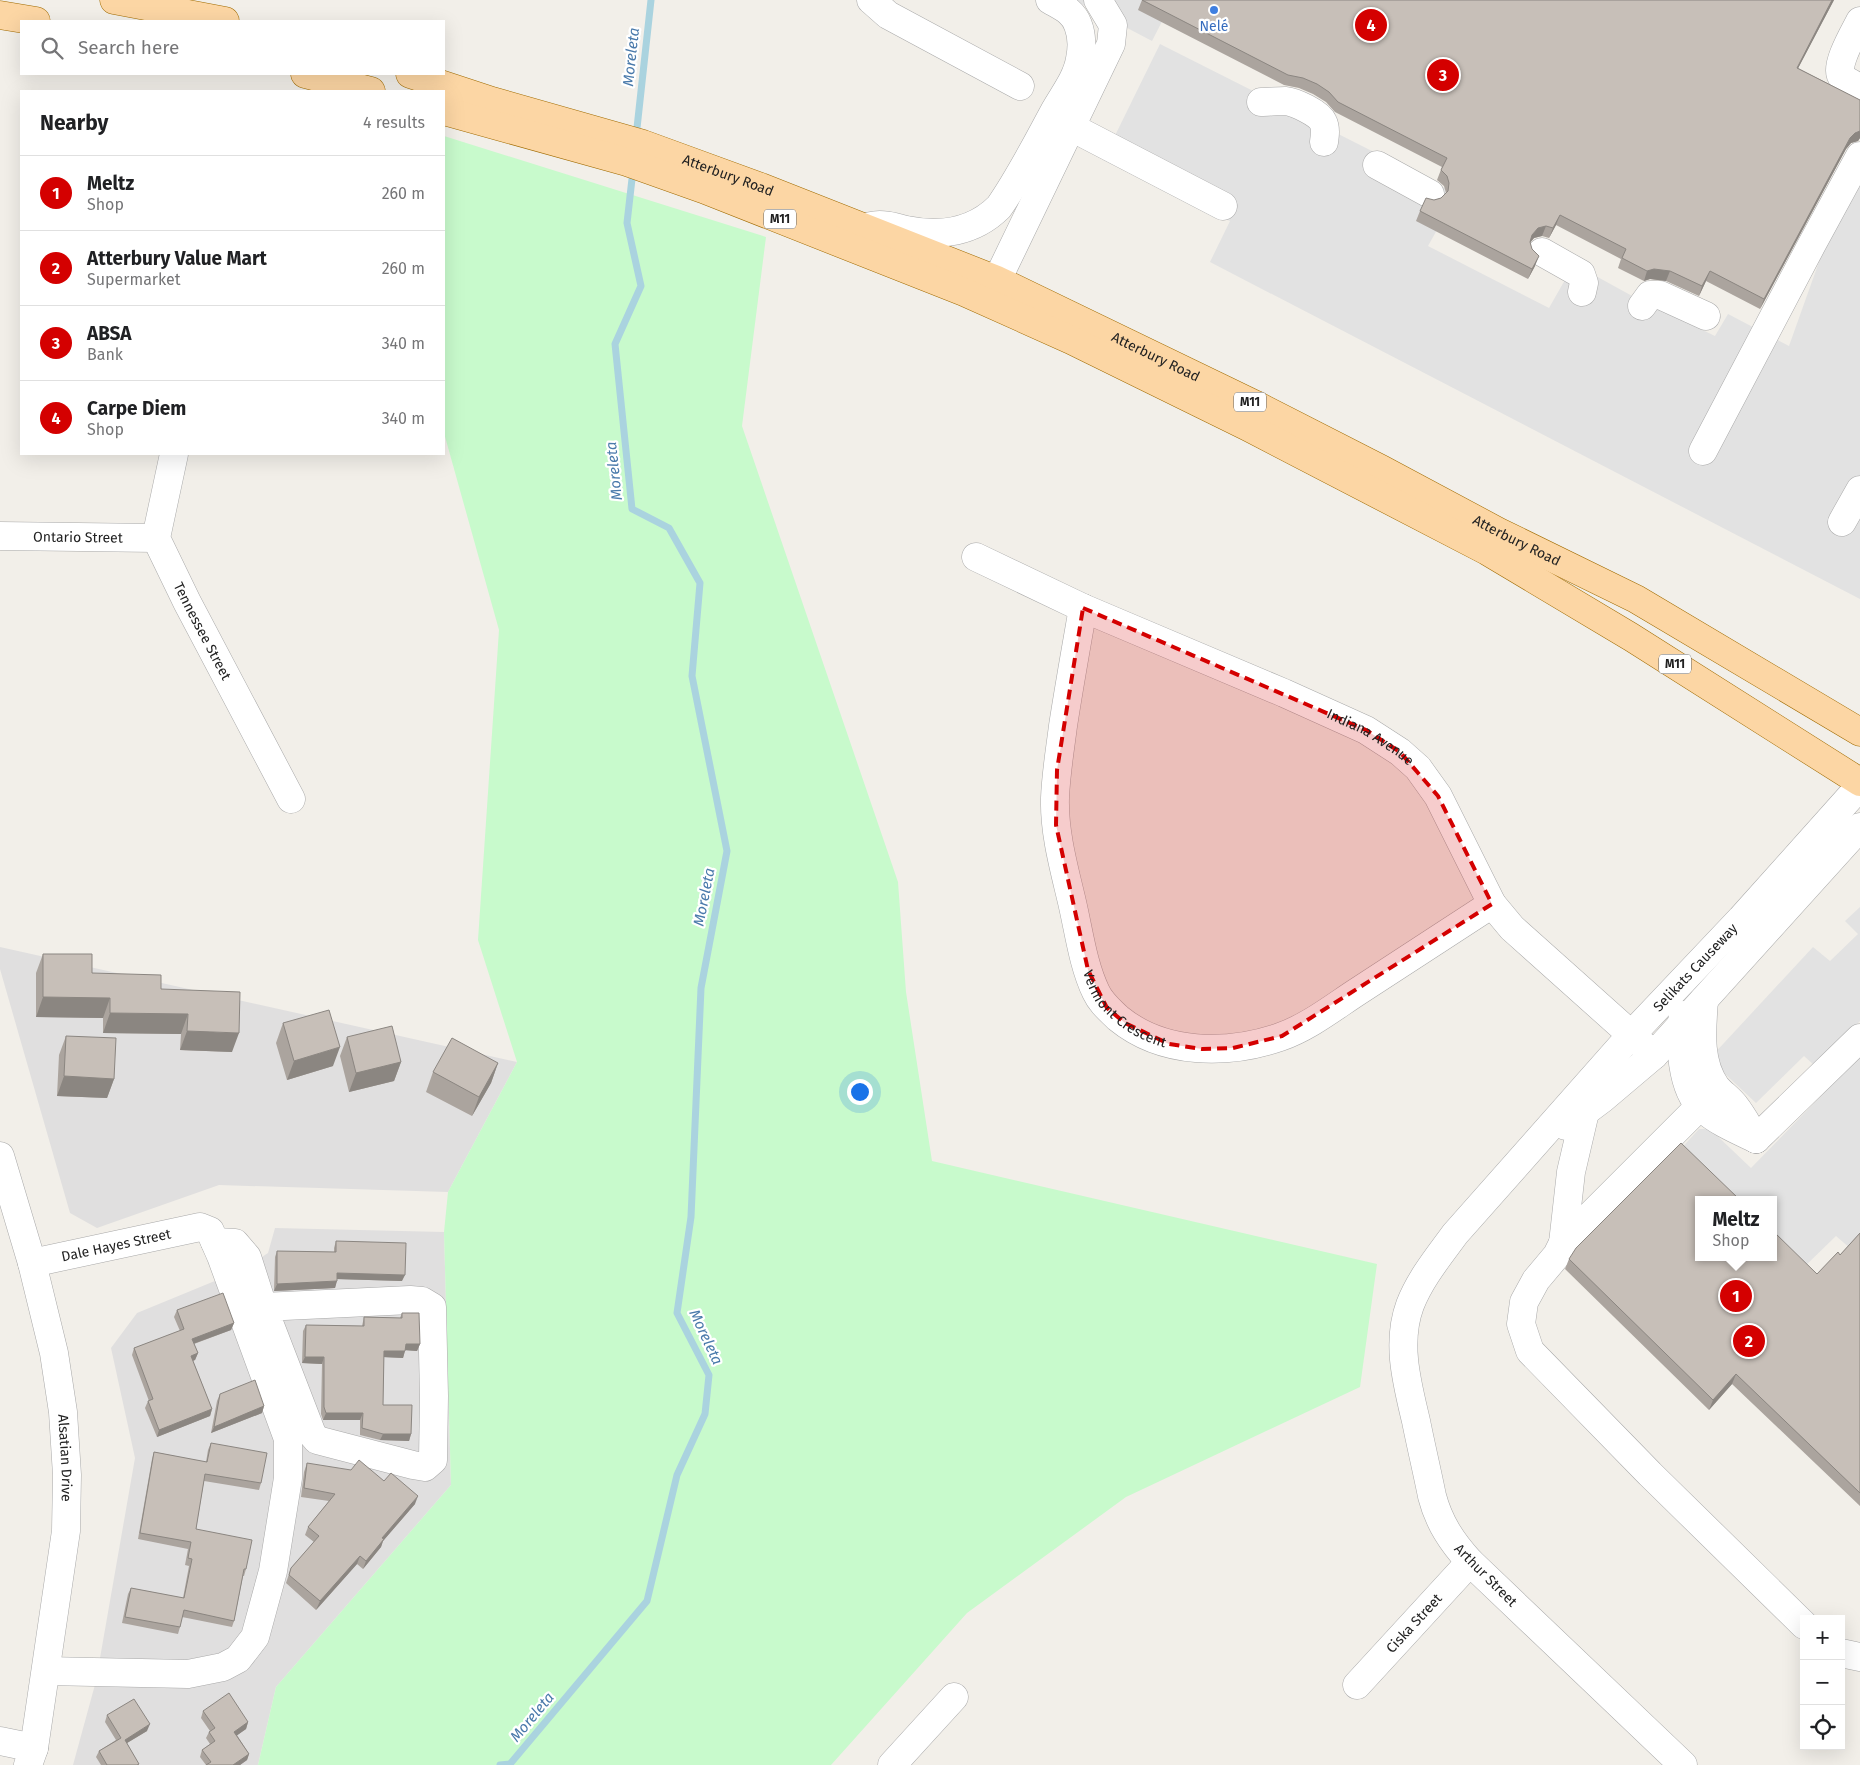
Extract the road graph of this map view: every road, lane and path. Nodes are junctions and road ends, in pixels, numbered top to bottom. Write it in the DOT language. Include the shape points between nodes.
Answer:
graph roads {
  1 [pos="114,0"];
  2 [pos="871,0"];
  3 [pos="1050,0"];
  4 [pos="1098,0"];
  5 [pos="0,15"];
  6 [pos="30,20"];
  7 [pos="220,20"];
  8 [pos="1860,21"];
  9 [pos="309,75"];
  10 [pos="413,75"];
  11 [pos="1020,86"];
  12 [pos="1860,88"];
  13 [pos="367,90"];
  14 [pos="1260,102"];
  15 [pos="445,111"];
  16 [pos="1061,123"];
  17 [pos="557,132"];
  18 [pos="1324,142"];
  19 [pos="1860,156"];
  20 [pos="1377,165"];
  21 [pos="1430,194"];
  22 [pos="1223,206"];
  23 [pos="862,239"];
  24 [pos="1542,252"];
  25 [pos="991,291"];
  26 [pos="1582,292"];
  27 [pos="1642,306"];
  28 [pos="1706,316"];
  29 [pos="1703,451"];
  30 [pos="174,455"];
  31 [pos="1860,490"];
  32 [pos="1842,522"];
  33 [pos="0,536"];
  34 [pos="156,538"];
  35 [pos="976,557"];
  36 [pos="1083,608"];
  37 [pos="1860,732"];
  38 [pos="1860,782"];
  39 [pos="1860,786"];
  40 [pos="291,799"];
  41 [pos="1860,827"];
  42 [pos="1492,904"];
  43 [pos="1689,974"];
  44 [pos="1704,1000"];
  45 [pos="1681,1023"];
  46 [pos="1632,1034"];
  47 [pos="1860,1038"];
  48 [pos="1654,1055"];
  49 [pos="1700,1106"];
  50 [pos="1584,1112"];
  51 [pos="1756,1139"];
  52 [pos="1529,1150"];
  53 [pos="0,1156"];
  54 [pos="208,1234"];
  55 [pos="1563,1243"];
  56 [pos="32,1263"];
  57 [pos="1414,1294"];
  58 [pos="264,1306"];
  59 [pos="1470,1562"];
  60 [pos="1800,1621"];
  61 [pos="1845,1654"];
  62 [pos="1860,1657"];
  63 [pos="46,1671"];
  64 [pos="1357,1685"];
  65 [pos="954,1697"];
  66 [pos="0,1740"];
  67 [pos="31,1757"];
  68 [pos="892,1765"];
  69 [pos="1683,1765"];
  1 -- 7 [label="main road"];
  2 -- 11 [label="street" via="888,15"];
  3 -- 16 [label="street" via="1075,17 1081,41 1081,58"];
  4 -- 16 [label="street" via="1113,25 1111,44"];
  5 -- 6 [label="main road"];
  8 -- 12 [label="street" via="1842,59 1840,72 1842,77"];
  9 -- 13 [label="main road"];
  10 -- 17 [label="main road, Atterbury Road / M11" via="492,101"];
  14 -- 18 [label="street" via="1285,101 1320,117 1325,131"];
  15 -- 17 [label="main road, Atterbury Road / M11"];
  16 -- 22 [label="street"];
  16 -- 23 [label="street" via="990,216 961,230 948,232 923,233 880,224"];
  16 -- 25 [label="street"];
  17 -- 23 [label="main road, Atterbury Road / M11" via="627,162 705,179"];
  19 -- 29 [label="street"];
  20 -- 21 [label="street"];
  23 -- 25 [label="main road, Atterbury Road / M11"];
  24 -- 26 [label="street" via="1581,274"];
  25 -- 37 [label="main road, Atterbury Road / M11" via="1254,404 1499,532 1636,599"];
  25 -- 38 [label="main road, Atterbury Road / M11" via="1071,340 1487,551 1631,637"];
  27 -- 28 [label="street" via="1650,296 1660,296"];
  30 -- 34 [label="street"];
  31 -- 32 [label="street"];
  33 -- 34 [label="street, Ontario Street"];
  34 -- 40 [label="street, Tennessee Street"];
  35 -- 36 [label="street, Indiana Avenue"];
  36 -- 42 [label="street, Indiana Avenue" via="1366,730 1400,752 1418,768 1438,796"];
  36 -- 42 [label="street, Vermont Crescent" via="1057,770 1056,825 1088,970 1097,994 1107,1008 1125,1023 1169,1044 1202,1049 1233,1048 1282,1036 1328,1011"];
  39 -- 43 [label="street, Selikats Causeway"];
  41 -- 44 [label="street, Selikats Causeway"];
  42 -- 46 [label="street, Indiana Avenue" via="1512,928"];
  43 -- 45 [label="street"];
  43 -- 46 [label="street, Selikats Causeway"];
  44 -- 45 [label="street, Selikats Causeway"];
  44 -- 51 [label="street" via="1702,1049 1709,1071 1716,1086 1735,1106"];
  45 -- 48 [label="street, Selikats Causeway"];
  45 -- 49 [label="street" via="1681,1053 1687,1080"];
  46 -- 48 [label="street, Indiana Avenue"];
  46 -- 52 [label="street, Selikats Causeway"];
  47 -- 51 [label="street"];
  48 -- 50 [label="street, Selikats Causeway"];
  49 -- 51 [label="street" via="1718,1121"];
  49 -- 55 [label="street"];
  50 -- 52 [label="street, Selikats Causeway"];
  50 -- 55 [label="street" via="1571,1172"];
  52 -- 57 [label="street, Selikats Causeway" via="1455,1234"];
  53 -- 56 [label="street, Alsatian Drive"];
  54 -- 56 [label="street, Dale Hayes Street"];
  54 -- 58 [label="street" via="235,1243 247,1257"];
  54 -- 63 [label="street" via="289,1446 288,1478 273,1571 255,1636 238,1659 223,1667 188,1674"];
  55 -- 60 [label="street" via="1524,1302 1521,1324 1530,1351"];
  56 -- 63 [label="street, Alsatian Drive" via="54,1353 68,1475 66,1531"];
  57 -- 59 [label="street, Arthur Street" via="1403,1337 1410,1396 1436,1510 1446,1532"];
  58 -- 58 [label="street" via="410,1300 432,1307 432,1460 425,1467 413,1465 317,1440"];
  59 -- 64 [label="street, Ciska Street"];
  59 -- 69 [label="street, Arthur Street"];
  61 -- 62 [label="street"];
  63 -- 67 [label="street, Alsatian Drive"];
  65 -- 68 [label="street"];
  66 -- 67 [label="street"];
}
